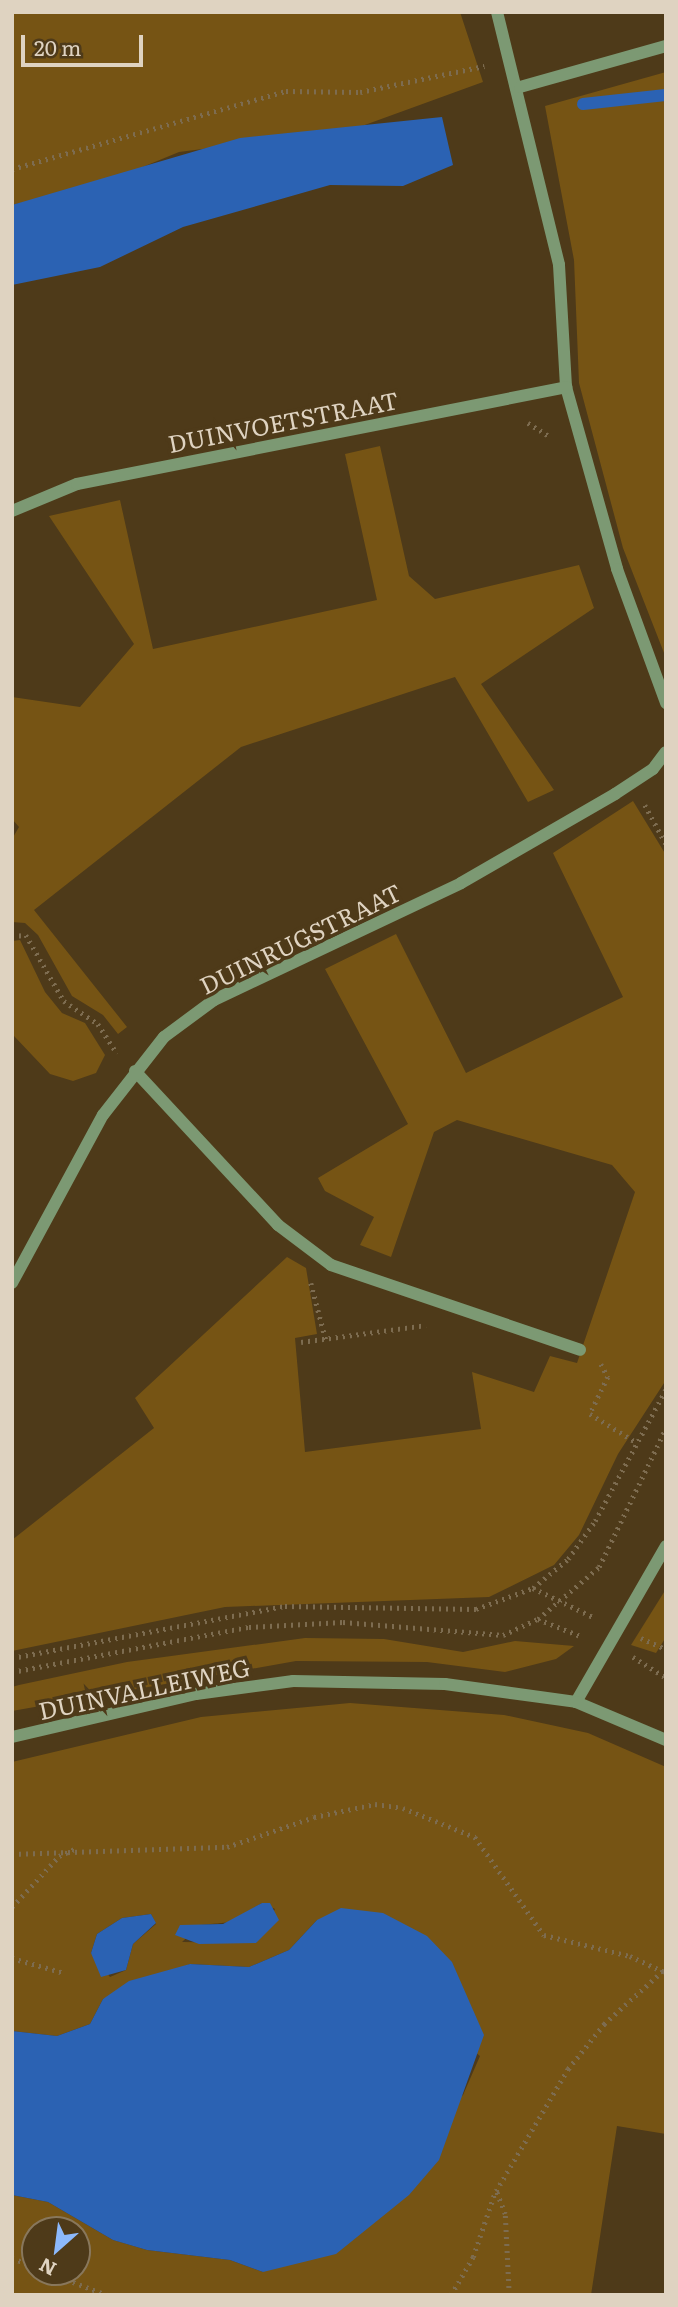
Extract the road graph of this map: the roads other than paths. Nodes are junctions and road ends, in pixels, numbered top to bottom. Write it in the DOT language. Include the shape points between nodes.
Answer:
graph roads {
  1 [pos="497,12"];
  2 [pos="666,47"];
  3 [pos="520,87"];
  4 [pos="566,387"];
  5 [pos="12,511"];
  6 [pos="666,703"];
  7 [pos="666,752"];
  8 [pos="135,1071"];
  9 [pos="12,1283"];
  10 [pos="580,1350"];
  11 [pos="666,1546"];
  12 [pos="576,1702"];
  13 [pos="12,1737"];
  14 [pos="666,1740"];
  1 -- 3 [label="street"];
  2 -- 3 [label="street"];
  3 -- 4 [label="street" via="559,265"];
  4 -- 5 [label="street, DUINVOETSTRAAT" via="77,484"];
  4 -- 6 [label="street" via="617,569"];
  7 -- 8 [label="street, DUINRUGSTRAAT" via="632,782 461,883 214,1000 164,1037"];
  8 -- 9 [label="street, DUINRUGSTRAAT" via="103,1115"];
  8 -- 10 [label="street" via="278,1226 315,1254 437,1305"];
  11 -- 12 [label="street"];
  12 -- 13 [label="street, DUINVALLEIWEG" via="446,1684 293,1681 196,1694"];
  12 -- 14 [label="street, DUINVALLEIWEG"];
}
